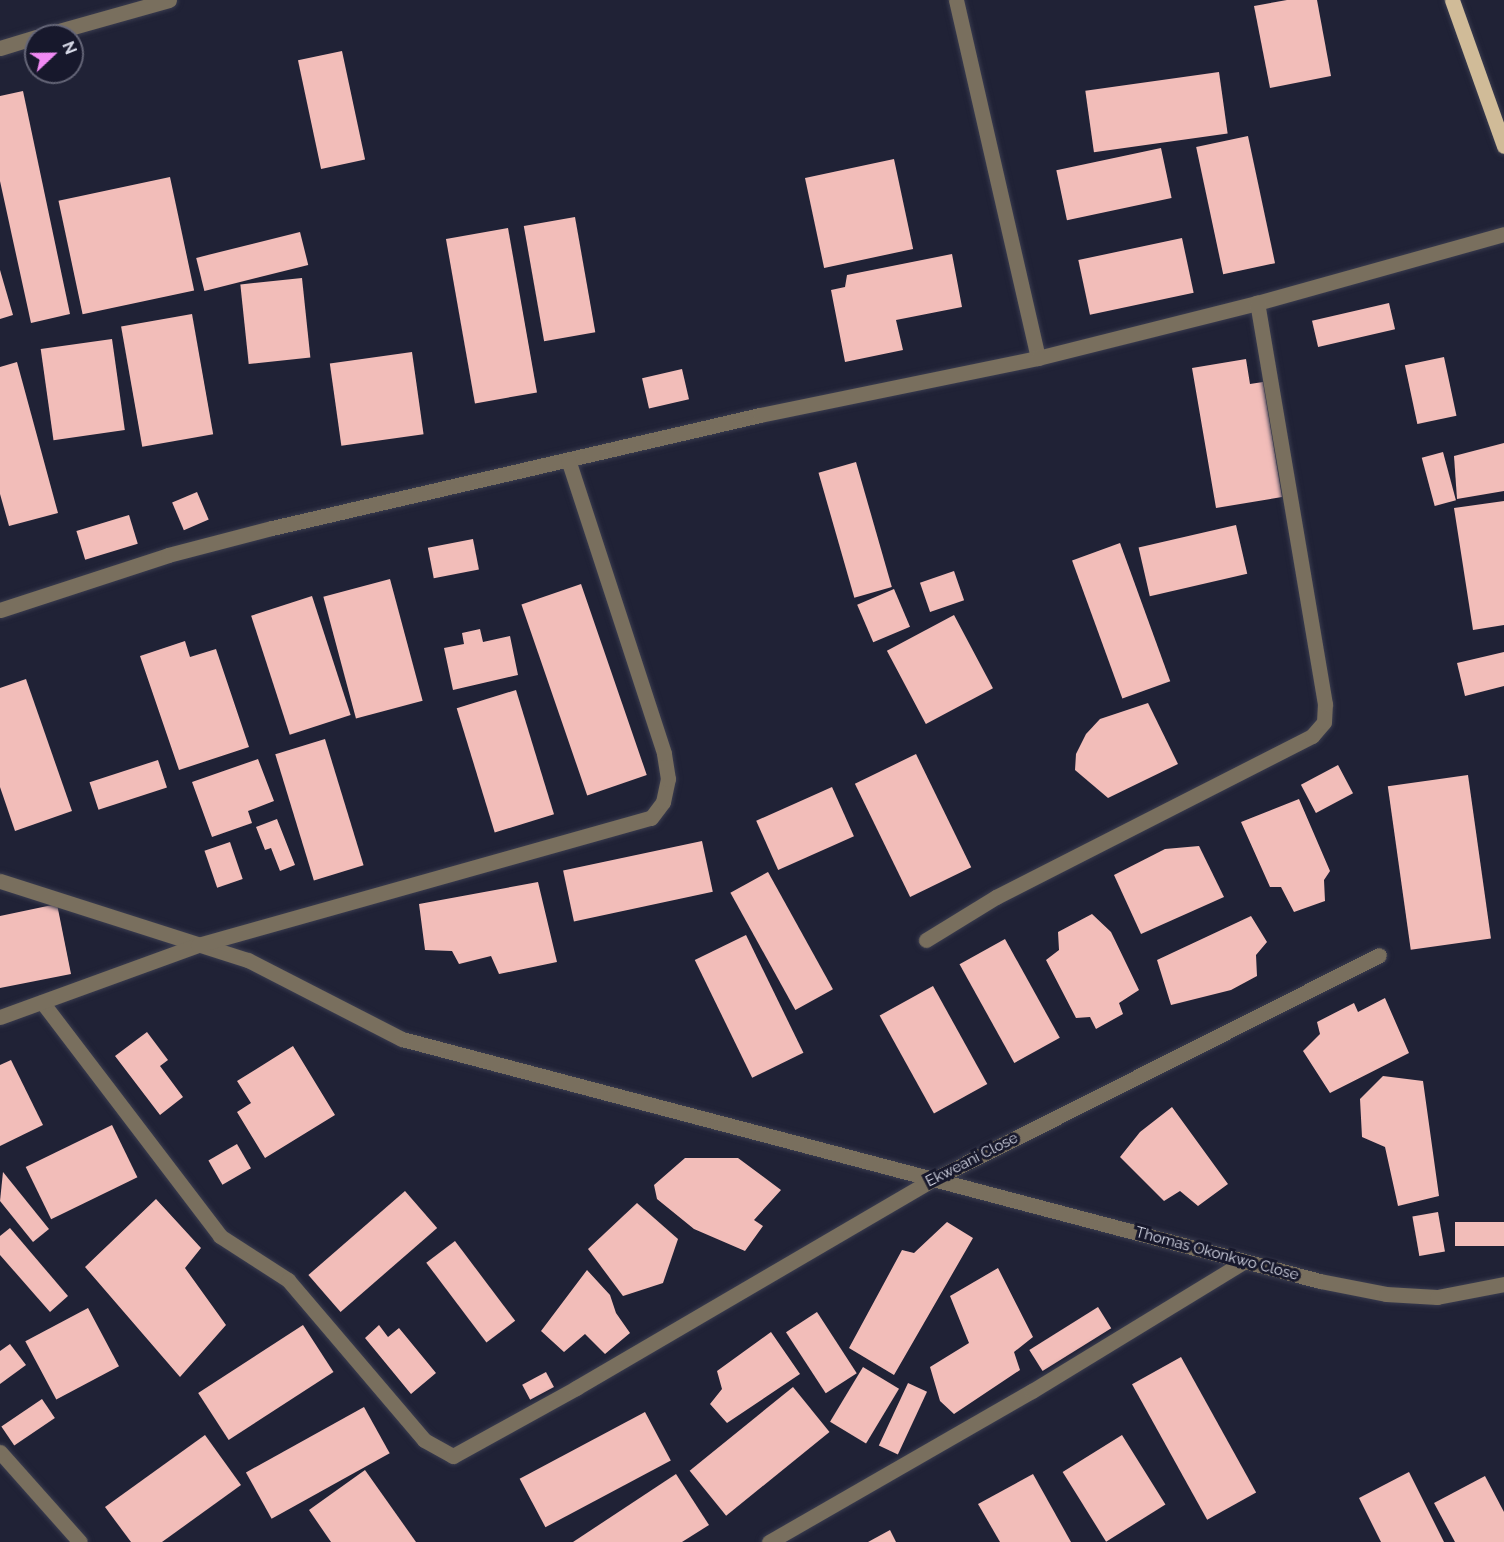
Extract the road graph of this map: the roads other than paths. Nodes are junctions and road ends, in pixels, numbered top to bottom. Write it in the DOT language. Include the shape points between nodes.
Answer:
graph roads {
  1 [pos="169,0"];
  2 [pos="956,0"];
  3 [pos="1452,0"];
  4 [pos="84,24"];
  5 [pos="24,41"];
  6 [pos="0,48"];
  7 [pos="1504,146"];
  8 [pos="1504,234"];
  9 [pos="1257,303"];
  10 [pos="1038,358"];
  11 [pos="568,460"];
  12 [pos="0,610"];
  13 [pos="0,880"];
  14 [pos="926,940"];
  15 [pos="198,945"];
  16 [pos="1379,955"];
  17 [pos="42,1002"];
  18 [pos="0,1017"];
  19 [pos="934,1179"];
  20 [pos="1244,1262"];
  21 [pos="1504,1284"];
  22 [pos="0,1452"];
  23 [pos="80,1542"];
  24 [pos="769,1542"];
  1 -- 4 [label="street"];
  2 -- 10 [label="street"];
  3 -- 7 [label="main road"];
  5 -- 6 [label="street"];
  8 -- 9 [label="street"];
  9 -- 10 [label="street"];
  9 -- 14 [label="street" via="1325,704 1324,722 1312,736 996,897"];
  10 -- 11 [label="street" via="760,415"];
  11 -- 12 [label="street" via="168,555"];
  11 -- 15 [label="street" via="664,753 668,779 663,802 651,818"];
  13 -- 15 [label="street, Thomas Okonkwo Close"];
  15 -- 17 [label="street"];
  15 -- 19 [label="street, Thomas Okonkwo Close" via="248,960 402,1039"];
  16 -- 19 [label="street, Ekweani Close"];
  17 -- 18 [label="street"];
  17 -- 19 [label="street, Ekweani Close" via="220,1236 288,1280 424,1440 453,1456"];
  19 -- 20 [label="street, Thomas Okonkwo Close"];
  20 -- 21 [label="street, Thomas Okonkwo Close" via="1397,1294 1437,1297"];
  20 -- 24 [label="street" via="1032,1391"];
  22 -- 23 [label="street"];
}
